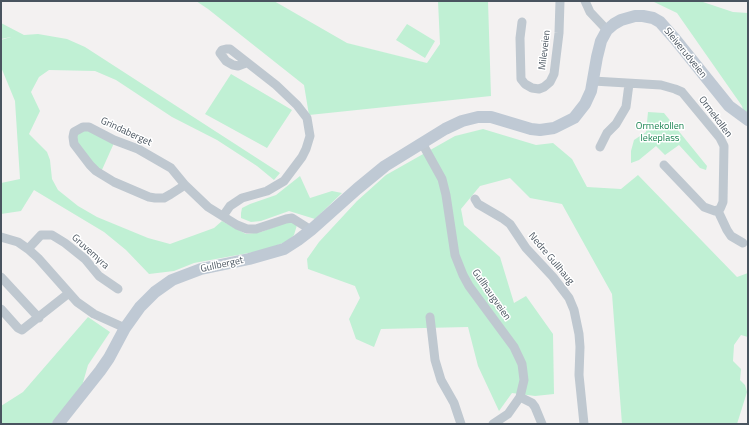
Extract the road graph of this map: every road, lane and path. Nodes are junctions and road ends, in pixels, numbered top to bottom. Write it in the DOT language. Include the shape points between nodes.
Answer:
graph roads {
  1 [pos="560,1"];
  2 [pos="585,1"];
  3 [pos="522,22"];
  4 [pos="607,30"];
  5 [pos="246,63"];
  6 [pos="593,81"];
  7 [pos="629,84"];
  8 [pos="748,120"];
  9 [pos="422,143"];
  10 [pos="600,147"];
  11 [pos="664,165"];
  12 [pos="185,185"];
  13 [pos="475,199"];
  14 [pos="718,211"];
  15 [pos="223,216"];
  16 [pos="311,230"];
  17 [pos="1,237"];
  18 [pos="743,243"];
  19 [pos="28,249"];
  20 [pos="1,277"];
  21 [pos="118,289"];
  22 [pos="69,293"];
  23 [pos="1,309"];
  24 [pos="430,317"];
  25 [pos="39,318"];
  26 [pos="125,328"];
  27 [pos="520,397"];
  28 [pos="58,424"];
  29 [pos="461,424"];
  30 [pos="493,424"];
  31 [pos="542,424"];
  32 [pos="584,424"];
  1 -- 3 [label="street, Mileveien" via="554,74 550,82 539,89 525,84 522,78"];
  2 -- 4 [label="street" via="590,12"];
  4 -- 6 [label="street" via="598,50"];
  4 -- 8 [label="street, Sleiverudveien" via="621,20 635,16 653,18 660,22 729,106"];
  5 -- 15 [label="street" via="297,105 307,118 310,136 302,157 284,181 267,191 242,198 226,210"];
  6 -- 7 [label="street, Ormekollen"];
  6 -- 9 [label="street" via="581,111 574,118 554,128 540,130 498,118 478,117 454,124"];
  7 -- 10 [label="street" via="624,111"];
  7 -- 14 [label="street, Ormekollen" via="661,85 682,92 720,138 725,152 723,202"];
  9 -- 16 [label="street, Gullberget" via="374,174"];
  9 -- 27 [label="street, Gullhaugveien" via="442,179 455,255 463,275 520,357 524,380"];
  11 -- 14 [label="street" via="704,207"];
  12 -- 12 [label="street, Grindaberget" via="171,168 138,149 88,127 74,132 74,144 90,165 114,182 155,198 164,198"];
  12 -- 15 [label="street, Grindaberget" via="208,207"];
  13 -- 32 [label="street, Nedre Gullhaug" via="478,204 510,224 526,248 569,298 577,319 579,334 579,382"];
  14 -- 18 [label="street" via="731,236"];
  15 -- 16 [label="street, Grindaberget" via="247,229 292,218"];
  16 -- 26 [label="street, Gullberget" via="278,251 201,269 172,280 140,306"];
  17 -- 19 [label="street" via="18,242"];
  19 -- 21 [label="street, Gruvemyra" via="41,235 52,235 85,259 99,276"];
  19 -- 22 [label="street"];
  20 -- 25 [label="street"];
  22 -- 25 [label="street"];
  22 -- 26 [label="street" via="94,314"];
  23 -- 25 [label="street" via="22,330"];
  24 -- 29 [label="street" via="435,360"];
  26 -- 28 [label="street, Gullberget" via="100,371"];
  27 -- 30 [label="street, Gullhaugveien" via="508,414"];
  27 -- 31 [label="street" via="536,407"];
}
